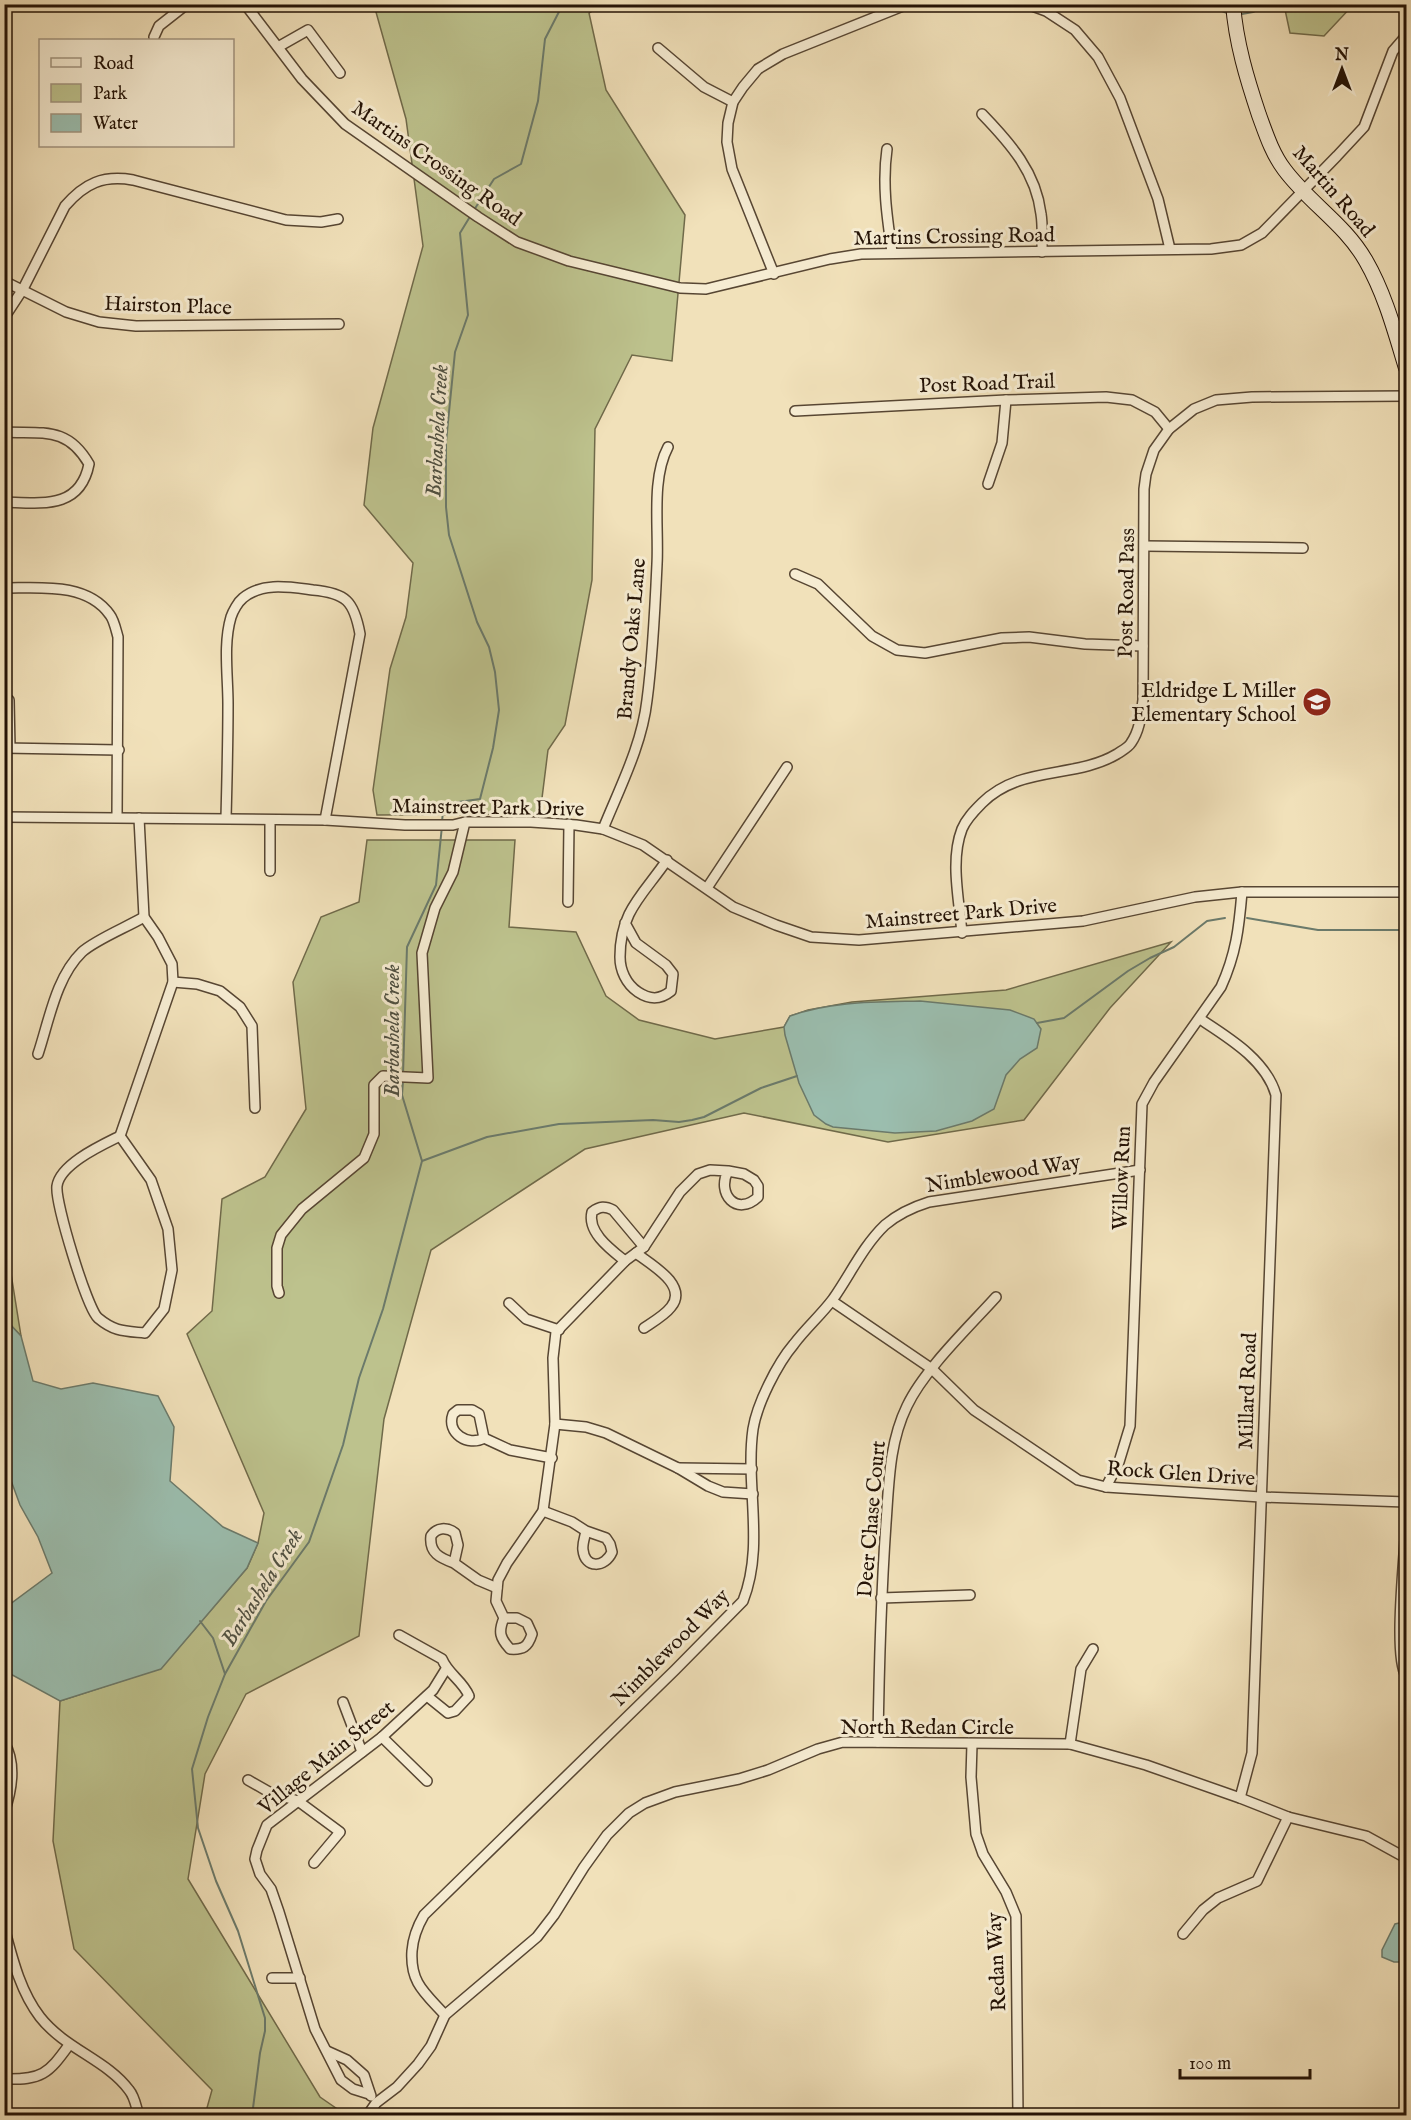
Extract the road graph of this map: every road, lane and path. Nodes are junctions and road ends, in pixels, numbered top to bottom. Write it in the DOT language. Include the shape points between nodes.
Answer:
graph roads {
  1 [pos="187,4"];
  2 [pos="245,4"];
  3 [pos="909,4"];
  4 [pos="1027,4"];
  5 [pos="1233,4"];
  6 [pos="1407,36"];
  7 [pos="154,37"];
  8 [pos="278,47"];
  9 [pos="658,48"];
  10 [pos="340,74"];
  11 [pos="734,102"];
  12 [pos="982,114"];
  13 [pos="887,149"];
  14 [pos="1302,190"];
  15 [pos="338,219"];
  16 [pos="1170,249"];
  17 [pos="892,252"];
  18 [pos="1042,252"];
  19 [pos="774,274"];
  20 [pos="4,281"];
  21 [pos="23,289"];
  22 [pos="4,318"];
  23 [pos="339,324"];
  24 [pos="1407,368"];
  25 [pos="1407,396"];
  26 [pos="1006,400"];
  27 [pos="795,411"];
  28 [pos="1169,429"];
  29 [pos="4,432"];
  30 [pos="668,447"];
  31 [pos="988,484"];
  32 [pos="4,502"];
  33 [pos="1145,546"];
  34 [pos="1303,548"];
  35 [pos="795,574"];
  36 [pos="4,588"];
  37 [pos="1143,646"];
  38 [pos="9,700"];
  39 [pos="7,748"];
  40 [pos="118,750"];
  41 [pos="787,767"];
  42 [pos="4,817"];
  43 [pos="117,817"];
  44 [pos="139,818"];
  45 [pos="225,818"];
  46 [pos="270,820"];
  47 [pos="325,820"];
  48 [pos="465,822"];
  49 [pos="568,824"];
  50 [pos="603,829"];
  51 [pos="667,860"];
  52 [pos="270,871"];
  53 [pos="707,888"];
  54 [pos="1242,892"];
  55 [pos="1407,892"];
  56 [pos="568,902"];
  57 [pos="144,918"];
  58 [pos="625,923"];
  59 [pos="962,933"];
  60 [pos="173,982"];
  61 [pos="1200,1019"];
  62 [pos="38,1054"];
  63 [pos="255,1108"];
  64 [pos="120,1136"];
  65 [pos="1140,1170"];
  66 [pos="728,1171"];
  67 [pos="644,1247"];
  68 [pos="636,1253"];
  69 [pos="625,1261"];
  70 [pos="279,1293"];
  71 [pos="996,1297"];
  72 [pos="832,1301"];
  73 [pos="509,1303"];
  74 [pos="644,1328"];
  75 [pos="559,1330"];
  76 [pos="932,1369"];
  77 [pos="555,1424"];
  78 [pos="484,1438"];
  79 [pos="1407,1450"];
  80 [pos="552,1458"];
  81 [pos="678,1468"];
  82 [pos="752,1469"];
  83 [pos="1106,1487"];
  84 [pos="753,1494"];
  85 [pos="1262,1497"];
  86 [pos="1406,1502"];
  87 [pos="543,1511"];
  88 [pos="586,1531"];
  89 [pos="454,1563"];
  90 [pos="496,1588"];
  91 [pos="970,1595"];
  92 [pos="881,1598"];
  93 [pos="504,1618"];
  94 [pos="399,1635"];
  95 [pos="1093,1649"];
  96 [pos="446,1669"];
  97 [pos="1407,1676"];
  98 [pos="427,1696"];
  99 [pos="343,1701"];
  100 [pos="382,1737"];
  101 [pos="4,1742"];
  102 [pos="878,1742"];
  103 [pos="972,1744"];
  104 [pos="1070,1744"];
  105 [pos="362,1752"];
  106 [pos="248,1780"];
  107 [pos="428,1781"];
  108 [pos="1240,1797"];
  109 [pos="298,1801"];
  110 [pos="4,1813"];
  111 [pos="1288,1817"];
  112 [pos="1407,1858"];
  113 [pos="314,1863"];
  114 [pos="4,1927"];
  115 [pos="1183,1934"];
  116 [pos="272,1978"];
  117 [pos="300,1978"];
  118 [pos="445,2015"];
  119 [pos="69,2045"];
  120 [pos="327,2051"];
  121 [pos="4,2079"];
  122 [pos="369,2094"];
  123 [pos="376,2103"];
  124 [pos="139,2115"];
  125 [pos="367,2115"];
  126 [pos="1018,2115"];
  1 -- 7 [label="street" via="159,26"];
  2 -- 8 [label="street, Martins Crossing Road"];
  3 -- 11 [label="street" via="783,54 758,69"];
  4 -- 16 [label="street" via="1075,30 1098,57 1120,98 1158,199"];
  5 -- 14 [label="street, Martin Road" via="1240,55 1267,137 1274,154"];
  6 -- 14 [label="street, Martins Crossing Road" via="1393,51 1364,127"];
  8 -- 10 [label="street" via="308,30"];
  8 -- 19 [label="street, Martins Crossing Road" via="345,124 517,242 569,261 680,288 706,289"];
  9 -- 11 [label="street" via="704,87"];
  11 -- 19 [label="street" via="727,142 732,170"];
  12 -- 18 [label="street" via="1017,152 1038,193"];
  13 -- 17 [label="street" via="884,204"];
  14 -- 16 [label="street, Martins Crossing Road" via="1262,233 1241,245"];
  14 -- 24 [label="street, Martin Road" via="1343,229 1366,260"];
  15 -- 21 [label="street" via="286,220 133,180 99,180 74,195 65,206"];
  16 -- 18 [label="street, Martins Crossing Road"];
  17 -- 18 [label="street, Martins Crossing Road"];
  17 -- 19 [label="street, Martins Crossing Road" via="830,259"];
  20 -- 21 [label="street, Hairston Place"];
  21 -- 22 [label="street"];
  21 -- 23 [label="street, Hairston Place" via="66,312 99,322 136,326"];
  25 -- 28 [label="street, Post Road Pass" via="1216,400 1194,409"];
  26 -- 27 [label="street, Post Road Trail"];
  26 -- 28 [label="street, Post Road Trail" via="1132,400 1155,412"];
  26 -- 31 [label="street" via="1002,443"];
  28 -- 33 [label="street, Post Road Pass" via="1154,450 1146,474"];
  29 -- 32 [label="street" via="64,436 89,464 87,476 75,493 64,500"];
  30 -- 50 [label="street, Brandy Oaks Lane" via="661,460 644,725"];
  33 -- 34 [label="street"];
  33 -- 37 [label="street, Post Road Pass"];
  35 -- 37 [label="street" via="818,584 872,636 897,650 925,653 1002,638 1029,637"];
  36 -- 40 [label="street" via="57,588 82,593 97,601 111,616 118,636"];
  37 -- 59 [label="street, Post Road Pass" via="1143,700 1139,727 1130,745 1090,765 1008,784 972,813 963,828 957,853"];
  38 -- 39 [label="street"];
  39 -- 40 [label="street"];
  40 -- 43 [label="street"];
  41 -- 53 [label="street"];
  42 -- 43 [label="street, Mainstreet Park Drive"];
  43 -- 44 [label="street, Mainstreet Park Drive"];
  44 -- 45 [label="street, Mainstreet Park Drive"];
  44 -- 57 [label="street"];
  45 -- 46 [label="street, Mainstreet Park Drive"];
  45 -- 47 [label="street" via="227,639 231,616 241,599 260,588 288,587 345,598 356,612 360,634"];
  46 -- 47 [label="street, Mainstreet Park Drive"];
  46 -- 52 [label="street"];
  47 -- 48 [label="street, Mainstreet Park Drive" via="435,825"];
  48 -- 49 [label="street, Mainstreet Park Drive"];
  48 -- 70 [label="street" via="453,872 435,908 422,953 428,1078 383,1076 374,1085 374,1134 364,1158 302,1209 281,1235 277,1248"];
  49 -- 50 [label="street, Mainstreet Park Drive"];
  49 -- 56 [label="street"];
  50 -- 51 [label="street, Mainstreet Park Drive" via="643,845"];
  51 -- 53 [label="street, Mainstreet Park Drive"];
  51 -- 58 [label="street" via="636,900"];
  53 -- 59 [label="street, Mainstreet Park Drive" via="733,907 811,937 859,940"];
  54 -- 55 [label="street, Mainstreet Park Drive"];
  54 -- 59 [label="street, Mainstreet Park Drive" via="1195,897 1083,921"];
  54 -- 61 [label="street, Willow Run" via="1238,937 1229,971"];
  57 -- 60 [label="street" via="172,964"];
  57 -- 62 [label="street" via="84,950 70,966"];
  58 -- 58 [label="street" via="620,938 620,967 636,991 654,999 664,997 671,991 673,974 636,943"];
  60 -- 63 [label="street" via="220,991 240,1007 252,1026"];
  60 -- 64 [label="street"];
  61 -- 65 [label="street, Willow Run" via="1142,1104"];
  61 -- 85 [label="street, Millard Road" via="1266,1071 1276,1095"];
  64 -- 64 [label="street" via="67,1167 57,1186 68,1244 95,1316 117,1331 145,1333 164,1309 172,1270 168,1229 151,1180"];
  65 -- 72 [label="street, Nimblewood Way" via="916,1206 873,1239"];
  65 -- 83 [label="street, Willow Run" via="1130,1426"];
  66 -- 67 [label="street" via="704,1171 693,1178"];
  67 -- 68 [label="street"];
  67 -- 69 [label="street" via="613,1210 606,1207 592,1212 592,1228"];
  68 -- 69 [label="street"];
  68 -- 74 [label="street" via="676,1289 671,1308"];
  69 -- 75 [label="street"];
  71 -- 76 [label="street, Deer Chase Court"];
  72 -- 76 [label="street, Rock Glen Drive"];
  72 -- 82 [label="street, Nimblewood Way" via="792,1345 774,1376 753,1429"];
  73 -- 75 [label="street" via="526,1319"];
  75 -- 77 [label="street" via="553,1345"];
  76 -- 83 [label="street, Rock Glen Drive" via="996,1426 1078,1480"];
  76 -- 92 [label="street, Deer Chase Court" via="898,1426 892,1453"];
  77 -- 80 [label="street"];
  77 -- 81 [label="street" via="606,1433"];
  78 -- 80 [label="street" via="510,1450"];
  79 -- 86 [label="street"];
  80 -- 87 [label="street"];
  81 -- 82 [label="street"];
  81 -- 84 [label="street" via="723,1492"];
  82 -- 84 [label="street, Nimblewood Way"];
  83 -- 85 [label="street, Rock Glen Drive"];
  84 -- 118 [label="street, Nimblewood Way" via="753,1557 743,1601 424,1915 413,1941 413,1974"];
  85 -- 86 [label="street, Rock Glen Drive"];
  85 -- 108 [label="street, Millard Road" via="1252,1753"];
  86 -- 97 [label="street" via="1400,1632"];
  87 -- 88 [label="street"];
  87 -- 90 [label="street" via="504,1569"];
  89 -- 90 [label="street"];
  90 -- 93 [label="street" via="496,1601"];
  91 -- 92 [label="street"];
  92 -- 102 [label="street, Deer Chase Court"];
  94 -- 96 [label="street" via="442,1659"];
  95 -- 104 [label="street" via="1081,1669"];
  96 -- 98 [label="street, Village Main Street"];
  96 -- 98 [label="street" via="469,1696 448,1713"];
  98 -- 100 [label="street, Village Main Street"];
  99 -- 105 [label="street"];
  100 -- 105 [label="street, Village Main Street"];
  100 -- 107 [label="street"];
  101 -- 110 [label="street" via="9,1749 12,1780"];
  102 -- 103 [label="street, North Redan Circle"];
  102 -- 118 [label="street, North Redan Circle" via="843,1742 818,1749 739,1779 675,1792 629,1813 607,1835 537,1937"];
  103 -- 104 [label="street, North Redan Circle"];
  103 -- 126 [label="street, Redan Way" via="970,1777 976,1834 1016,1916"];
  104 -- 108 [label="street, North Redan Circle"];
  105 -- 109 [label="street, Village Main Street"];
  106 -- 109 [label="street"];
  108 -- 111 [label="street, North Redan Circle"];
  109 -- 113 [label="street" via="340,1832"];
  109 -- 117 [label="street, Village Main Street" via="267,1825 255,1859 271,1889"];
  111 -- 112 [label="street, North Redan Circle" via="1366,1836"];
  111 -- 115 [label="street" via="1257,1881 1218,1898"];
  114 -- 119 [label="street" via="29,1999 39,2016"];
  116 -- 117 [label="street"];
  117 -- 120 [label="street, Village Main Street" via="315,2029"];
  118 -- 123 [label="street, North Redan Circle" via="418,2064"];
  119 -- 121 [label="street" via="51,2068 36,2077"];
  119 -- 124 [label="street" via="121,2080 131,2091"];
  120 -- 122 [label="street, Village Main Street" via="341,2080"];
  120 -- 122 [label="street, Village Main Street" via="347,2060 364,2075"];
  122 -- 123 [label="street, Village Main Street"];
  123 -- 125 [label="street, North Redan Circle"];
}
